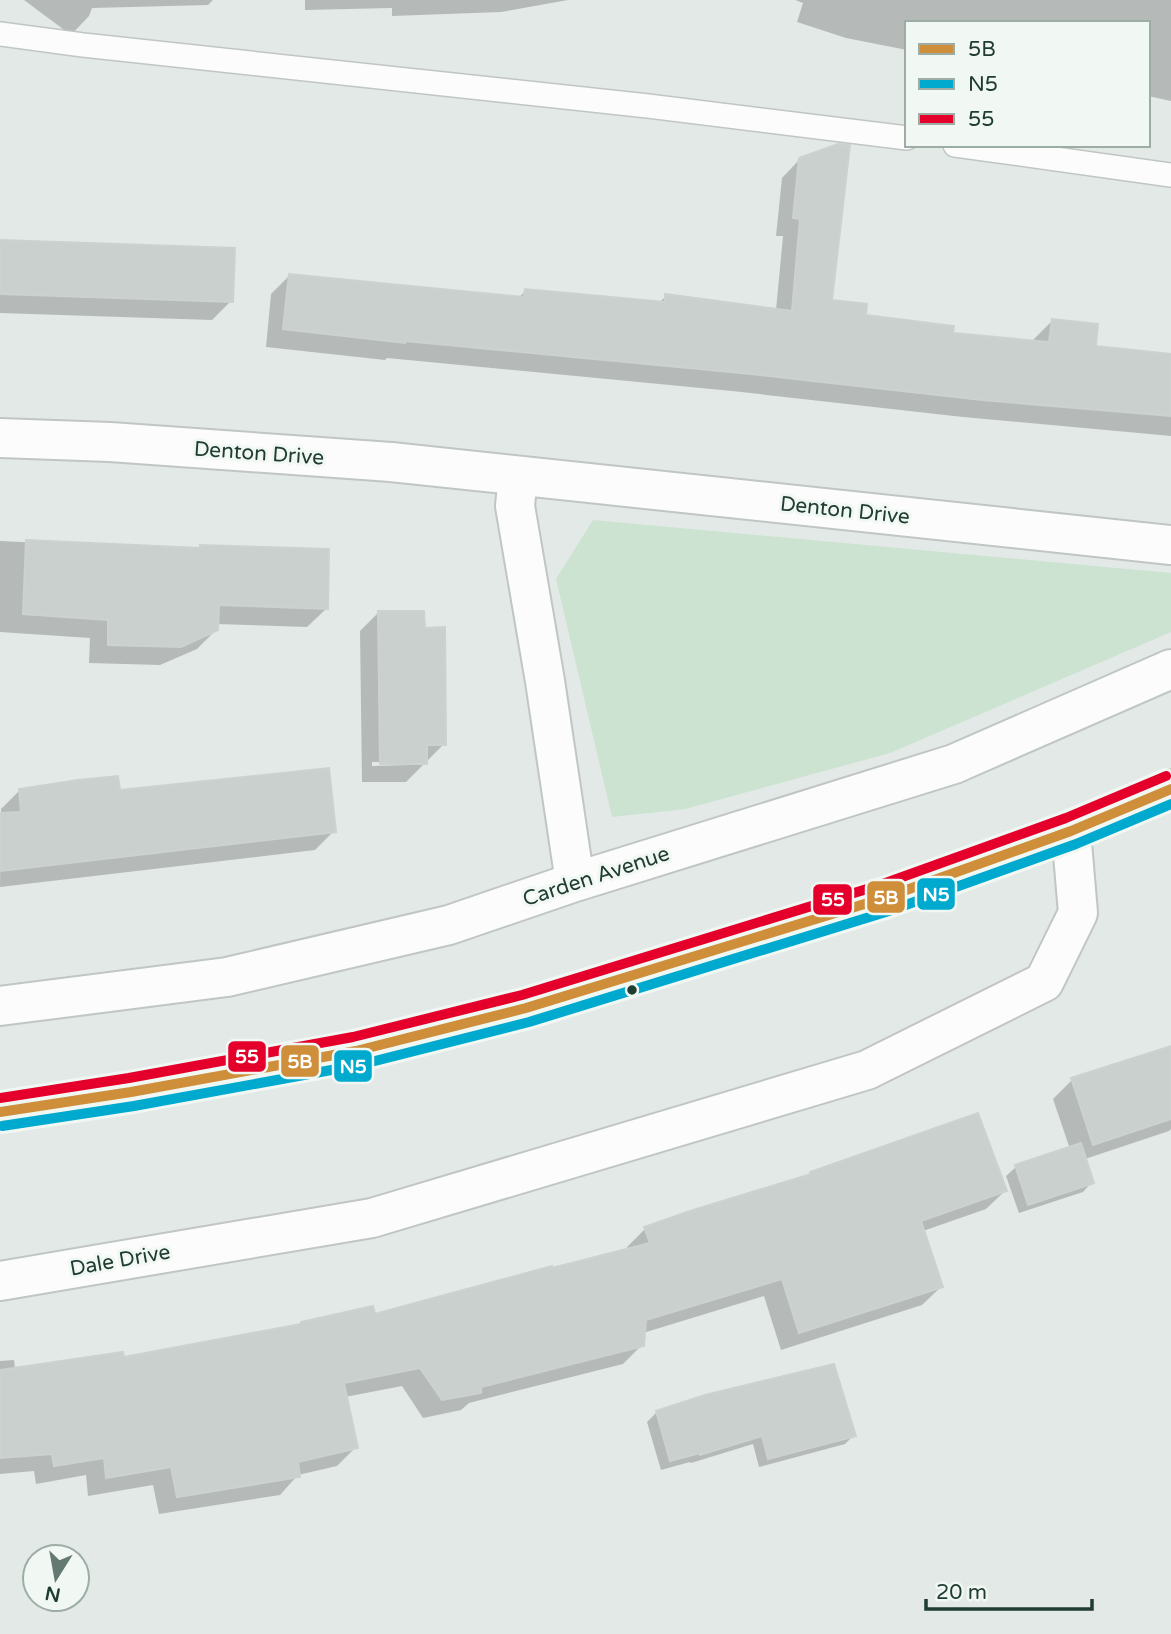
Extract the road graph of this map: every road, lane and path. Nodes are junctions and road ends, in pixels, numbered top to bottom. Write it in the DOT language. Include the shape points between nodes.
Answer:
graph roads {
  1 [pos="0,34"];
  2 [pos="905,138"];
  3 [pos="970,147"];
  4 [pos="1171,175"];
  5 [pos="0,438"];
  6 [pos="518,476"];
  7 [pos="1171,545"];
  8 [pos="1171,669"];
  9 [pos="1171,789"];
  10 [pos="1071,831"];
  11 [pos="575,882"];
  12 [pos="0,1006"];
  13 [pos="0,1112"];
  14 [pos="0,1281"];
  1 -- 2 [label="lane"];
  3 -- 4 [label="lane"];
  5 -- 6 [label="street, Denton Drive" via="137,444"];
  6 -- 7 [label="street, Denton Drive"];
  6 -- 11 [label="street" via="515,506"];
  8 -- 11 [label="street, Carden Avenue" via="954,764"];
  9 -- 10 [label="street"];
  10 -- 13 [label="street" via="884,898 526,1008 356,1051"];
  10 -- 14 [label="street, Dale Drive" via="1078,913 1044,982 867,1070 372,1218"];
  11 -- 12 [label="street, Carden Avenue" via="449,925 228,976"];
}
